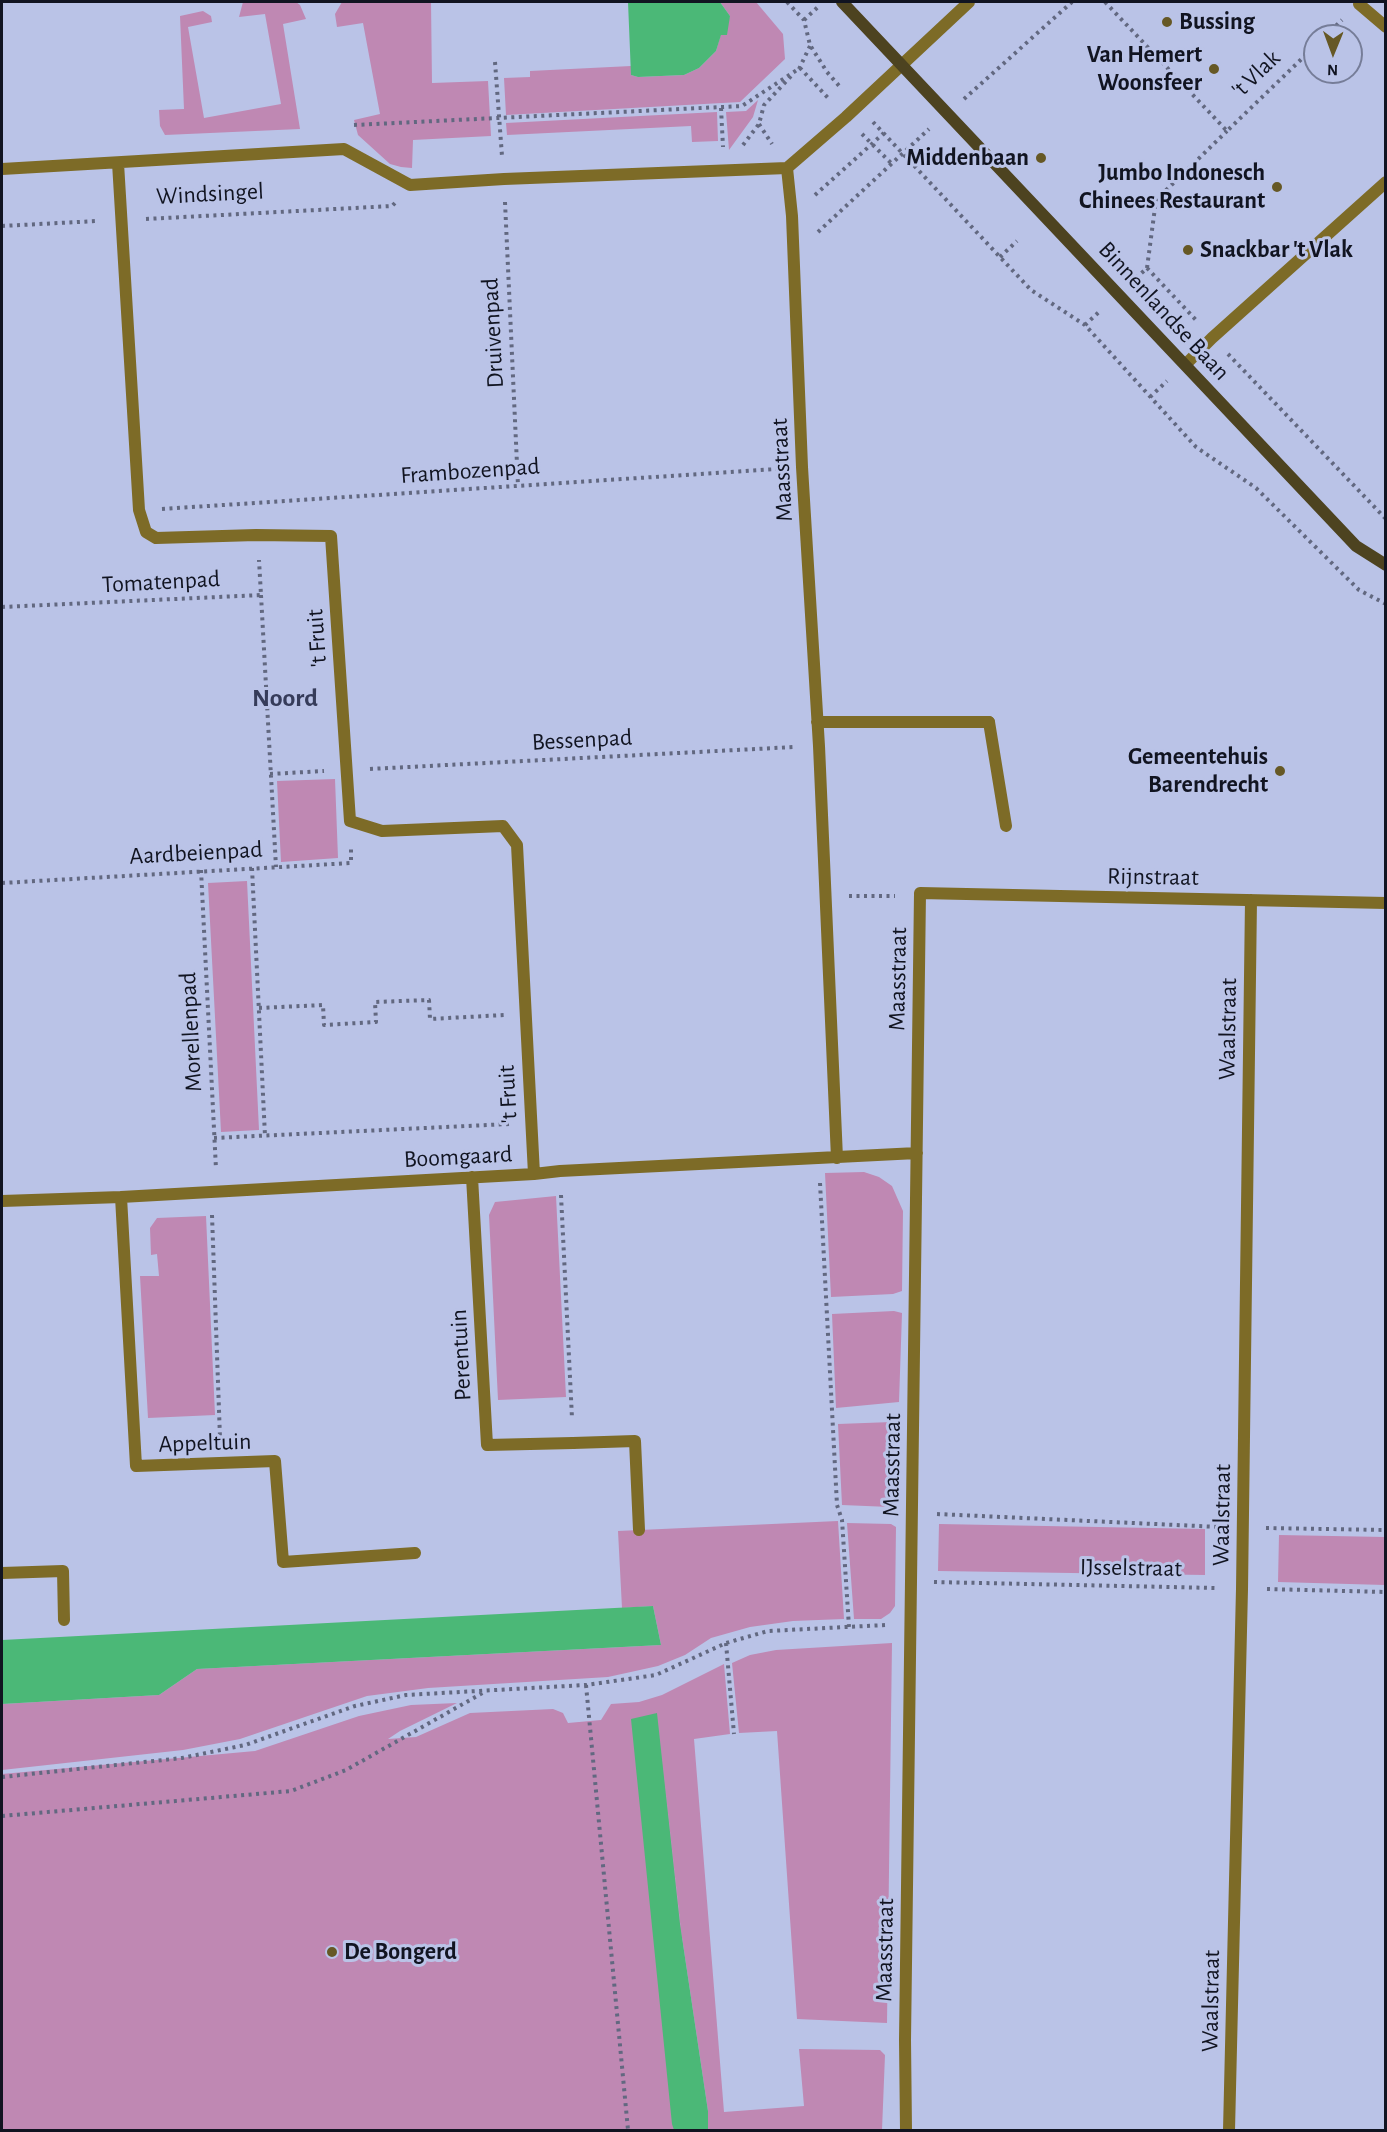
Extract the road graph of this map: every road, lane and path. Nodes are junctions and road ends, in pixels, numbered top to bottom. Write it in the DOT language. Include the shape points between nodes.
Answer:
graph roads {
  1 [pos="787,2"];
  2 [pos="824,2"];
  3 [pos="842,2"];
  4 [pos="969,2"];
  5 [pos="1072,2"];
  6 [pos="1105,2"];
  7 [pos="1360,3"];
  8 [pos="804,20"];
  9 [pos="1386,27"];
  10 [pos="1303,58"];
  11 [pos="495,62"];
  12 [pos="902,65"];
  13 [pos="800,68"];
  14 [pos="987,78"];
  15 [pos="721,108"];
  16 [pos="498,119"];
  17 [pos="351,126"];
  18 [pos="1227,131"];
  19 [pos="884,133"];
  20 [pos="118,163"];
  21 [pos="787,168"];
  22 [pos="2,169"];
  23 [pos="724,169"];
  24 [pos="504,178"];
  25 [pos="1386,182"];
  26 [pos="410,185"];
  27 [pos="1096,198"];
  28 [pos="1087,206"];
  29 [pos="792,216"];
  30 [pos="121,220"];
  31 [pos="2,226"];
  32 [pos="1017,241"];
  33 [pos="793,255"];
  34 [pos="1000,257"];
  35 [pos="1147,268"];
  36 [pos="1212,338"];
  37 [pos="1186,364"];
  38 [pos="802,467"];
  39 [pos="518,486"];
  40 [pos="139,510"];
  41 [pos="1386,519"];
  42 [pos="256,535"];
  43 [pos="1386,565"];
  44 [pos="261,595"];
  45 [pos="1386,604"];
  46 [pos="2,607"];
  47 [pos="817,722"];
  48 [pos="819,746"];
  49 [pos="347,770"];
  50 [pos="270,774"];
  51 [pos="350,821"];
  52 [pos="1006,826"];
  53 [pos="276,867"];
  54 [pos="252,868"];
  55 [pos="201,870"];
  56 [pos="2,883"];
  57 [pos="920,893"];
  58 [pos="826,895"];
  59 [pos="1251,900"];
  60 [pos="1386,903"];
  61 [pos="259,1008"];
  62 [pos="525,1014"];
  63 [pos="531,1123"];
  64 [pos="265,1136"];
  65 [pos="214,1138"];
  66 [pos="917,1153"];
  67 [pos="837,1158"];
  68 [pos="819,1159"];
  69 [pos="560,1171"];
  70 [pos="534,1174"];
  71 [pos="472,1177"];
  72 [pos="218,1191"];
  73 [pos="121,1197"];
  74 [pos="2,1201"];
  75 [pos="573,1443"];
  76 [pos="221,1463"];
  77 [pos="913,1513"];
  78 [pos="1243,1528"];
  79 [pos="639,1530"];
  80 [pos="1386,1530"];
  81 [pos="415,1553"];
  82 [pos="2,1574"];
  83 [pos="912,1581"];
  84 [pos="1242,1589"];
  85 [pos="1386,1592"];
  86 [pos="64,1620"];
  87 [pos="910,1624"];
  88 [pos="849,1628"];
  89 [pos="726,1643"];
  90 [pos="586,1685"];
  91 [pos="489,1689"];
  92 [pos="734,1734"];
  93 [pos="2,1777"];
  94 [pos="2,1816"];
  95 [pos="628,2130"];
  96 [pos="906,2130"];
  97 [pos="1229,2130"];
  1 -- 8 [label="path"];
  2 -- 8 [label="path"];
  3 -- 12 [label="street, Binnenlandse Baan"];
  4 -- 12 [label="street"];
  5 -- 14 [label="path"];
  6 -- 18 [label="path, 't Vlak"];
  7 -- 9 [label="street"];
  8 -- 13 [label="path" via="810,45"];
  10 -- 18 [label="path, 't Vlak"];
  11 -- 16 [label="path"];
  12 -- 21 [label="street"];
  12 -- 37 [label="street, Binnenlandse Baan"];
  13 -- 15 [label="path" via="742,106"];
  13 -- 23 [label="path" via="764,105 759,124"];
  15 -- 16 [label="path"];
  15 -- 23 [label="path"];
  16 -- 17 [label="path"];
  16 -- 24 [label="path"];
  18 -- 35 [label="path, 't Vlak" via="1156,200"];
  19 -- 29 [label="path"];
  20 -- 22 [label="street, Windsingel"];
  20 -- 26 [label="street, Windsingel" via="344,149"];
  20 -- 30 [label="street, 't Fruit"];
  21 -- 23 [label="street"];
  21 -- 29 [label="street, Maasstraat"];
  23 -- 24 [label="street"];
  24 -- 26 [label="street"];
  24 -- 39 [label="path, Druivenpad"];
  25 -- 36 [label="street"];
  26 -- 30 [label="path, Windsingel" via="392,206"];
  27 -- 28 [label="path"];
  29 -- 33 [label="street, Maasstraat"];
  30 -- 31 [label="path, Windsingel"];
  30 -- 40 [label="street, 't Fruit"];
  32 -- 34 [label="path"];
  33 -- 34 [label="path" via="903,153"];
  33 -- 38 [label="street, Maasstraat"];
  34 -- 45 [label="path" via="1031,290 1085,325 1196,447 1256,488 1359,590"];
  35 -- 36 [label="path, Binnenlandse Baan"];
  36 -- 37 [label="street"];
  36 -- 41 [label="path, Binnenlandse Baan"];
  37 -- 43 [label="street, Binnenlandse Baan" via="1356,546"];
  38 -- 39 [label="path, Frambozenpad"];
  38 -- 47 [label="street, Maasstraat"];
  39 -- 40 [label="path, Frambozenpad"];
  40 -- 42 [label="street, 't Fruit" via="146,532 156,538"];
  42 -- 44 [label="path"];
  42 -- 49 [label="street, 't Fruit" via="331,536"];
  44 -- 46 [label="path, Tomatenpad"];
  44 -- 50 [label="path"];
  47 -- 48 [label="street, Maasstraat"];
  47 -- 52 [label="street" via="989,722"];
  48 -- 49 [label="path, Bessenpad"];
  48 -- 58 [label="street, Maasstraat"];
  49 -- 50 [label="path, Bessenpad"];
  49 -- 51 [label="street, 't Fruit"];
  50 -- 53 [label="path"];
  51 -- 53 [label="path, Aardbeienpad" via="351,863"];
  51 -- 62 [label="street, 't Fruit" via="382,831 503,826 517,845"];
  53 -- 54 [label="path, Aardbeienpad"];
  54 -- 55 [label="path, Aardbeienpad"];
  54 -- 61 [label="path"];
  55 -- 56 [label="path, Aardbeienpad"];
  55 -- 65 [label="path, Morellenpad"];
  57 -- 58 [label="path, Maasstraat"];
  57 -- 59 [label="street, Rijnstraat"];
  57 -- 66 [label="street, Maasstraat"];
  58 -- 67 [label="street, Maasstraat"];
  59 -- 60 [label="street, Rijnstraat"];
  59 -- 78 [label="street, Waalstraat"];
  61 -- 62 [label="path" via="323,1005 324,1025 376,1022 375,1002 429,1000 430,1018"];
  61 -- 64 [label="path"];
  62 -- 63 [label="street, 't Fruit"];
  63 -- 64 [label="path"];
  63 -- 70 [label="street, 't Fruit"];
  64 -- 65 [label="path"];
  65 -- 72 [label="path, Morellenpad"];
  66 -- 67 [label="street, Boomgaard"];
  66 -- 77 [label="street, Maasstraat"];
  67 -- 68 [label="street, Boomgaard"];
  68 -- 69 [label="street, Boomgaard"];
  68 -- 88 [label="path" via="837,1505 842,1520"];
  69 -- 70 [label="street, Boomgaard"];
  69 -- 75 [label="path"];
  70 -- 71 [label="street, Boomgaard"];
  71 -- 72 [label="street, Boomgaard"];
  71 -- 75 [label="street, Perentuin" via="487,1445"];
  72 -- 73 [label="street, Boomgaard"];
  72 -- 76 [label="path, Morellenpad" via="212,1215"];
  73 -- 74 [label="street, Boomgaard"];
  73 -- 76 [label="street, Appeltuin" via="136,1466"];
  75 -- 79 [label="street, Perentuin" via="635,1441"];
  76 -- 81 [label="street, Appeltuin" via="275,1461 283,1562"];
  77 -- 78 [label="path, IJsselstraat"];
  77 -- 83 [label="street, Maasstraat"];
  78 -- 80 [label="path, IJsselstraat"];
  78 -- 84 [label="street, Waalstraat"];
  82 -- 86 [label="street" via="63,1571"];
  83 -- 84 [label="path, IJsselstraat"];
  83 -- 87 [label="street, Maasstraat"];
  84 -- 85 [label="path, IJsselstraat"];
  84 -- 97 [label="street, Waalstraat"];
  87 -- 88 [label="path"];
  87 -- 96 [label="street, Maasstraat"];
  88 -- 89 [label="path" via="768,1631"];
  89 -- 90 [label="path" via="656,1675"];
  89 -- 92 [label="path"];
  90 -- 91 [label="path"];
  90 -- 95 [label="path"];
  91 -- 93 [label="path" via="406,1695 355,1706 245,1745 182,1758"];
  91 -- 94 [label="path" via="346,1770 291,1791"];
}
